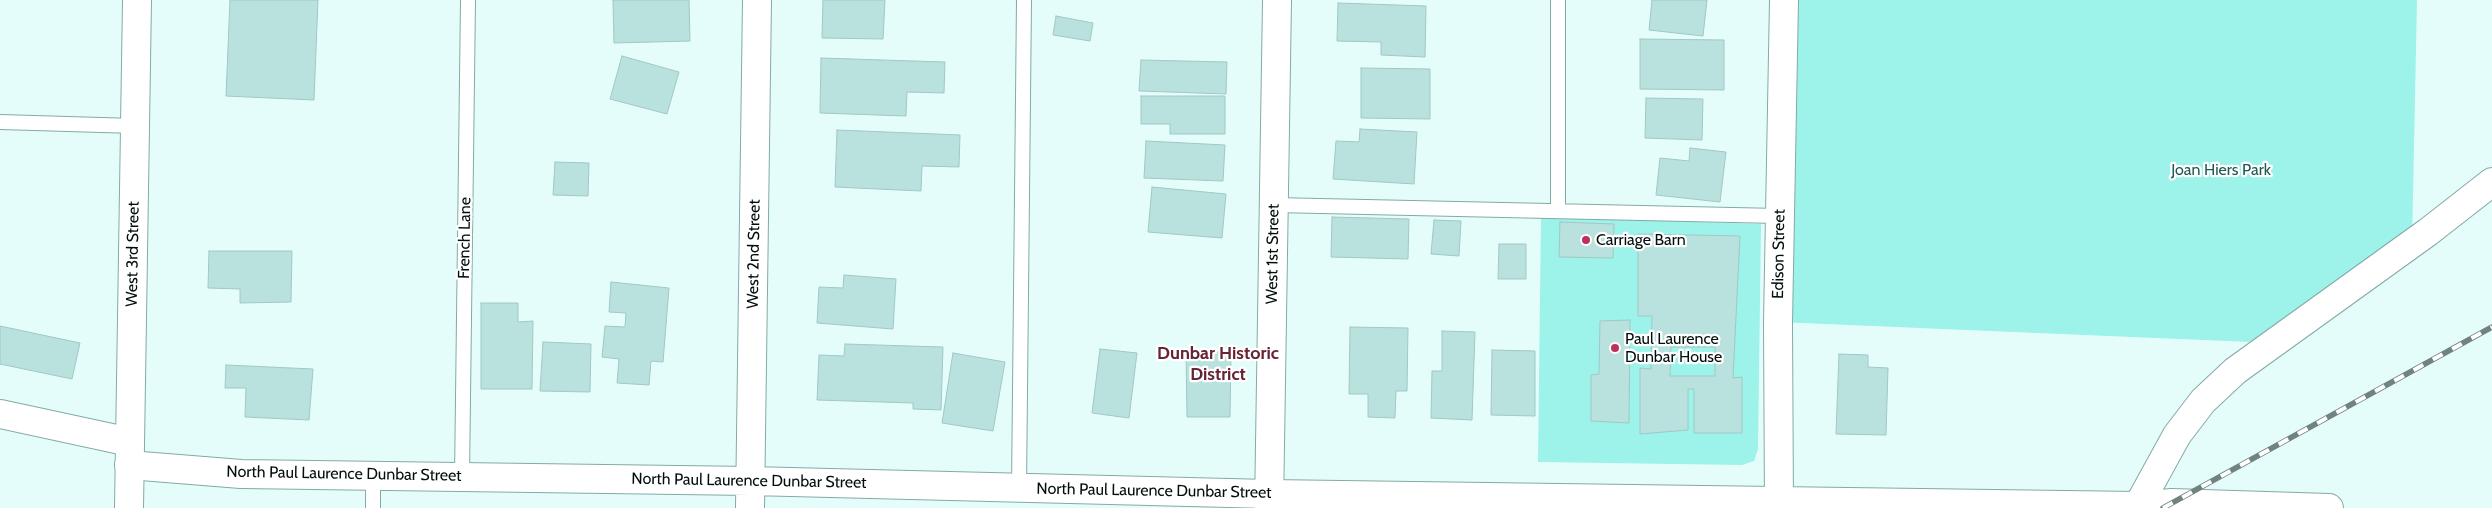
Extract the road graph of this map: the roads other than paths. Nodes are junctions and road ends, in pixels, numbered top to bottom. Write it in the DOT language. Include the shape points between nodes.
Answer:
graph roads {
  1 [pos="137,0"];
  2 [pos="468,0"];
  3 [pos="758,0"];
  4 [pos="1024,0"];
  5 [pos="1278,0"];
  6 [pos="1558,0"];
  7 [pos="1784,0"];
  8 [pos="0,122"];
  9 [pos="135,126"];
  10 [pos="2492,182"];
  11 [pos="1274,205"];
  12 [pos="1558,211"];
  13 [pos="1779,216"];
  14 [pos="0,414"];
  15 [pos="130,453"];
  16 [pos="373,475"];
  17 [pos="462,477"];
  18 [pos="751,481"];
  19 [pos="1020,488"];
  20 [pos="1269,501"];
  21 [pos="1779,504"];
  22 [pos="2138,506"];
  23 [pos="129,508"];
  24 [pos="373,508"];
  25 [pos="750,508"];
  26 [pos="2329,508"];
  1 -- 9 [label="street, West 3rd Street"];
  2 -- 17 [label="lane, French Lane"];
  3 -- 18 [label="street, West 2nd Street"];
  4 -- 19 [label="lane"];
  5 -- 11 [label="street, West 1st Street"];
  6 -- 12 [label="lane"];
  7 -- 13 [label="street, Edison Street"];
  8 -- 9 [label="lane"];
  9 -- 15 [label="street, West 3rd Street"];
  10 -- 22 [label="street" via="2235,371 2204,401 2177,435"];
  11 -- 12 [label="lane"];
  11 -- 20 [label="street, West 1st Street"];
  12 -- 13 [label="lane"];
  13 -- 21 [label="street, Edison Street"];
  14 -- 15 [label="street, North Paul Laurence Dunbar Street"];
  15 -- 16 [label="street, North Paul Laurence Dunbar Street" via="241,474"];
  15 -- 23 [label="street, West 3rd Street"];
  16 -- 17 [label="street, North Paul Laurence Dunbar Street"];
  16 -- 24 [label="lane"];
  17 -- 18 [label="street, North Paul Laurence Dunbar Street"];
  18 -- 19 [label="street, North Paul Laurence Dunbar Street"];
  18 -- 25 [label="street, West 2nd Street"];
  19 -- 20 [label="street, North Paul Laurence Dunbar Street"];
  20 -- 21 [label="street, North Paul Laurence Dunbar Street"];
  21 -- 22 [label="street, North Paul Laurence Dunbar Street"];
  22 -- 26 [label="street, North Paul Laurence Dunbar Street" via="2172,502"];
}
